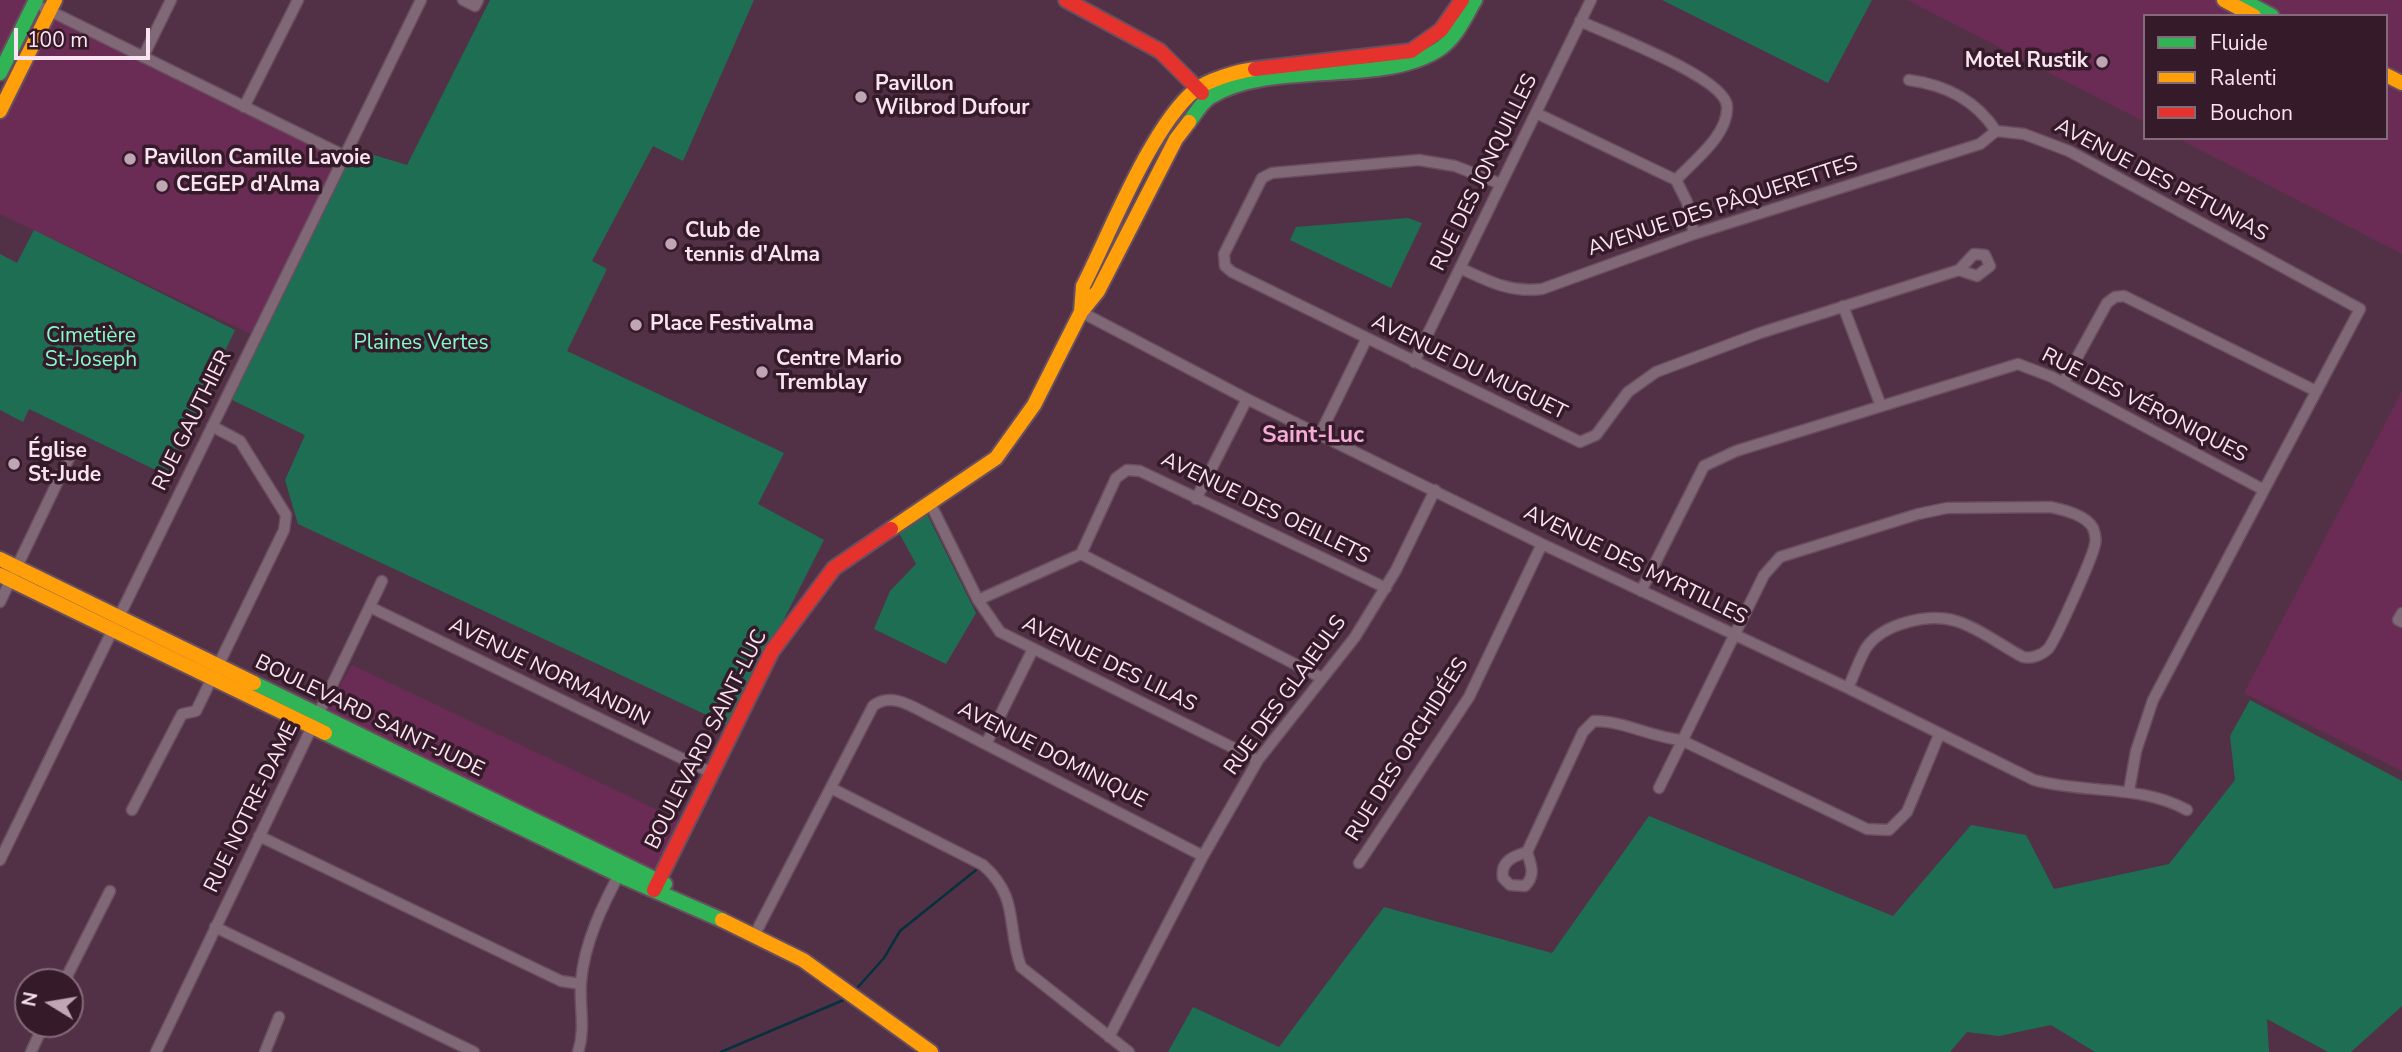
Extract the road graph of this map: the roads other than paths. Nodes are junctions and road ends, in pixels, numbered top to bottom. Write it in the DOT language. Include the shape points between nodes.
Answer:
graph roads {
  1 [pos="171,0"];
  2 [pos="298,0"];
  3 [pos="421,0"];
  4 [pos="463,0"];
  5 [pos="478,0"];
  6 [pos="1066,0"];
  7 [pos="1462,0"];
  8 [pos="1475,0"];
  9 [pos="1591,0"];
  10 [pos="2224,0"];
  11 [pos="2241,0"];
  12 [pos="35,2"];
  13 [pos="52,5"];
  14 [pos="2250,14"];
  15 [pos="2268,14"];
  16 [pos="1580,21"];
  17 [pos="143,57"];
  18 [pos="0,73"];
  19 [pos="1909,80"];
  20 [pos="1202,93"];
  21 [pos="244,107"];
  22 [pos="0,111"];
  23 [pos="1536,113"];
  24 [pos="1996,131"];
  25 [pos="345,156"];
  26 [pos="1676,180"];
  27 [pos="1501,184"];
  28 [pos="1694,234"];
  29 [pos="1460,268"];
  30 [pos="1959,270"];
  31 [pos="1843,306"];
  32 [pos="2360,309"];
  33 [pos="1081,312"];
  34 [pos="1367,338"];
  35 [pos="1414,362"];
  36 [pos="2063,383"];
  37 [pos="2316,391"];
  38 [pos="1247,399"];
  39 [pos="1881,406"];
  40 [pos="212,426"];
  41 [pos="1320,434"];
  42 [pos="69,458"];
  43 [pos="2264,490"];
  44 [pos="1435,491"];
  45 [pos="1196,499"];
  46 [pos="930,503"];
  47 [pos="1542,544"];
  48 [pos="1081,554"];
  49 [pos="0,559"];
  50 [pos="9,574"];
  51 [pos="383,581"];
  52 [pos="1386,588"];
  53 [pos="1641,591"];
  54 [pos="978,600"];
  55 [pos="0,602"];
  56 [pos="370,607"];
  57 [pos="2402,612"];
  58 [pos="2402,622"];
  59 [pos="116,624"];
  60 [pos="1734,635"];
  61 [pos="1033,649"];
  62 [pos="216,672"];
  63 [pos="1322,678"];
  64 [pos="1848,688"];
  65 [pos="315,721"];
  66 [pos="1939,735"];
  67 [pos="1681,740"];
  68 [pos="986,744"];
  69 [pos="1258,760"];
  70 [pos="712,773"];
  71 [pos="831,788"];
  72 [pos="1658,788"];
  73 [pos="2129,791"];
  74 [pos="132,810"];
  75 [pos="2187,810"];
  76 [pos="259,836"];
  77 [pos="1527,852"];
  78 [pos="1203,856"];
  79 [pos="0,860"];
  80 [pos="1359,863"];
  81 [pos="622,869"];
  82 [pos="657,885"];
  83 [pos="110,891"];
  84 [pos="215,928"];
  85 [pos="755,934"];
  86 [pos="71,968"];
  87 [pos="580,984"];
  88 [pos="279,1017"];
  89 [pos="1109,1037"];
  90 [pos="451,1047"];
  91 [pos="156,1052"];
  92 [pos="265,1052"];
  93 [pos="474,1052"];
  94 [pos="578,1052"];
  95 [pos="931,1052"];
  96 [pos="1129,1052"];
  1 -- 17 [label="street"];
  2 -- 21 [label="street"];
  3 -- 25 [label="street, RUE GAUTHIER"];
  4 -- 5 [label="street" via="475,6"];
  6 -- 20 [label="street" via="1160,51"];
  7 -- 20 [label="street, BOULEVARD SAINT-LUC" via="1448,26 1411,51 1248,70"];
  8 -- 20 [label="street, BOULEVARD SAINT-LUC" via="1457,32 1423,58 1251,80"];
  9 -- 16 [label="street, RUE DES JONQUILLES"];
  10 -- 14 [label="street"];
  11 -- 15 [label="street"];
  12 -- 13 [label="street"];
  12 -- 18 [label="street"];
  13 -- 17 [label="street"];
  13 -- 22 [label="street"];
  16 -- 23 [label="street, RUE DES JONQUILLES"];
  16 -- 26 [label="street" via="1685,69 1720,92 1727,104 1725,119 1716,136"];
  17 -- 21 [label="street"];
  19 -- 24 [label="street" via="1959,94 1977,107"];
  20 -- 33 [label="street, BOULEVARD SAINT-LUC" via="1178,106 1160,132 1083,286"];
  21 -- 25 [label="street"];
  23 -- 26 [label="street"];
  23 -- 27 [label="street, RUE DES JONQUILLES"];
  24 -- 28 [label="street, AVENUE DES PÂQUERETTES" via="1980,144"];
  24 -- 32 [label="street, AVENUE DES PÉTUNIAS" via="2024,134 2069,151"];
  25 -- 40 [label="street, RUE GAUTHIER"];
  26 -- 28 [label="street"];
  27 -- 29 [label="street, RUE DES JONQUILLES"];
  27 -- 34 [label="street, AVENUE DU MUGUET" via="1455,166 1419,160 1272,173 1262,178 1224,254 1225,266"];
  28 -- 29 [label="street, AVENUE DES PÂQUERETTES" via="1542,289 1523,291 1497,285"];
  29 -- 35 [label="street, RUE DES JONQUILLES"];
  30 -- 31 [label="street, AVENUE DU MUGUET"];
  31 -- 35 [label="street, AVENUE DU MUGUET" via="1656,372 1628,392 1596,435 1580,442"];
  31 -- 39 [label="street"];
  32 -- 37 [label="street, RUE DES VÉRONIQUES"];
  33 -- 38 [label="street, AVENUE DES MYRTILLES"];
  33 -- 46 [label="street, BOULEVARD SAINT-LUC" via="1034,405 996,458"];
  34 -- 35 [label="street, AVENUE DU MUGUET"];
  34 -- 41 [label="street"];
  36 -- 37 [label="street" via="2107,303 2123,296"];
  36 -- 39 [label="street, RUE DES VÉRONIQUES" via="2018,364"];
  36 -- 43 [label="street, RUE DES VÉRONIQUES"];
  37 -- 43 [label="street, RUE DES VÉRONIQUES"];
  38 -- 41 [label="street, AVENUE DES MYRTILLES"];
  38 -- 45 [label="street"];
  39 -- 53 [label="street, RUE DES VÉRONIQUES" via="1736,451 1704,467"];
  40 -- 59 [label="street, RUE GAUTHIER"];
  40 -- 62 [label="street" via="240,441 286,515 284,530"];
  41 -- 44 [label="street, AVENUE DES MYRTILLES"];
  42 -- 50 [label="street"];
  43 -- 73 [label="street" via="2153,700"];
  44 -- 47 [label="street, AVENUE DES MYRTILLES"];
  44 -- 52 [label="street, RUE DES GLAIEULS"];
  45 -- 48 [label="street, AVENUE DES OEILLETS" via="1140,471 1127,470 1116,478"];
  45 -- 52 [label="street, AVENUE DES OEILLETS"];
  46 -- 54 [label="street, AVENUE DES LILAS"];
  46 -- 70 [label="street, BOULEVARD SAINT-LUC" via="834,568 772,651"];
  47 -- 53 [label="street, AVENUE DES MYRTILLES"];
  47 -- 80 [label="street, RUE DES ORCHIDÉES" via="1469,697"];
  48 -- 54 [label="street"];
  48 -- 63 [label="street"];
  49 -- 50 [label="street, BOULEVARD SAINT-JUDE"];
  50 -- 55 [label="street"];
  50 -- 59 [label="street, BOULEVARD SAINT-JUDE"];
  51 -- 56 [label="street, RUE NOTRE-DAME"];
  52 -- 63 [label="street, RUE DES GLAIEULS"];
  53 -- 60 [label="street, AVENUE DES MYRTILLES"];
  54 -- 61 [label="street, AVENUE DES LILAS" via="1000,632"];
  56 -- 65 [label="street, RUE NOTRE-DAME"];
  56 -- 70 [label="street, AVENUE NORMANDIN"];
  57 -- 58 [label="street" via="2398,620"];
  59 -- 62 [label="street, BOULEVARD SAINT-JUDE"];
  59 -- 79 [label="street, RUE GAUTHIER"];
  60 -- 64 [label="street, AVENUE DES MYRTILLES"];
  60 -- 64 [label="street" via="1764,575 1780,557 1918,514 1947,508 2050,507 2067,510 2094,530 2096,542 2087,565 2057,632 2040,654 2023,657 1957,621 1912,621 1868,645"];
  60 -- 67 [label="street"];
  61 -- 68 [label="street"];
  61 -- 69 [label="street, AVENUE DES LILAS"];
  62 -- 65 [label="street, BOULEVARD SAINT-JUDE"];
  62 -- 74 [label="street" via="196,711 182,714"];
  63 -- 69 [label="street, RUE DES GLAIEULS"];
  64 -- 66 [label="street, AVENUE DES MYRTILLES"];
  65 -- 76 [label="street, RUE NOTRE-DAME"];
  65 -- 81 [label="street, BOULEVARD SAINT-JUDE"];
  66 -- 67 [label="street" via="1907,812 1889,830 1867,829"];
  66 -- 73 [label="street, AVENUE DES MYRTILLES" via="2034,780"];
  67 -- 72 [label="street"];
  67 -- 77 [label="street" via="1594,721 1579,741"];
  68 -- 71 [label="street, AVENUE DOMINIQUE" via="894,699 881,699 873,706"];
  68 -- 78 [label="street, AVENUE DOMINIQUE"];
  69 -- 78 [label="street, RUE DES GLAIEULS"];
  70 -- 82 [label="street, BOULEVARD SAINT-LUC"];
  71 -- 85 [label="street"];
  71 -- 89 [label="street" via="983,865 1007,893 1021,967"];
  73 -- 75 [label="street, AVENUE DES MYRTILLES" via="2166,799"];
  76 -- 84 [label="street, RUE NOTRE-DAME"];
  76 -- 87 [label="street" via="561,981"];
  78 -- 89 [label="street, RUE DES GLAIEULS"];
  81 -- 82 [label="street, BOULEVARD SAINT-JUDE"];
  81 -- 87 [label="street" via="585,950"];
  82 -- 85 [label="street, BOULEVARD SAINT-JUDE"];
  83 -- 86 [label="street"];
  84 -- 90 [label="street"];
  84 -- 91 [label="street, RUE NOTRE-DAME"];
  85 -- 95 [label="street, BOULEVARD SAINT-JUDE" via="803,960"];
  87 -- 94 [label="street" via="583,1037"];
  88 -- 92 [label="street"];
  89 -- 96 [label="street"];
  90 -- 93 [label="street"];
}
